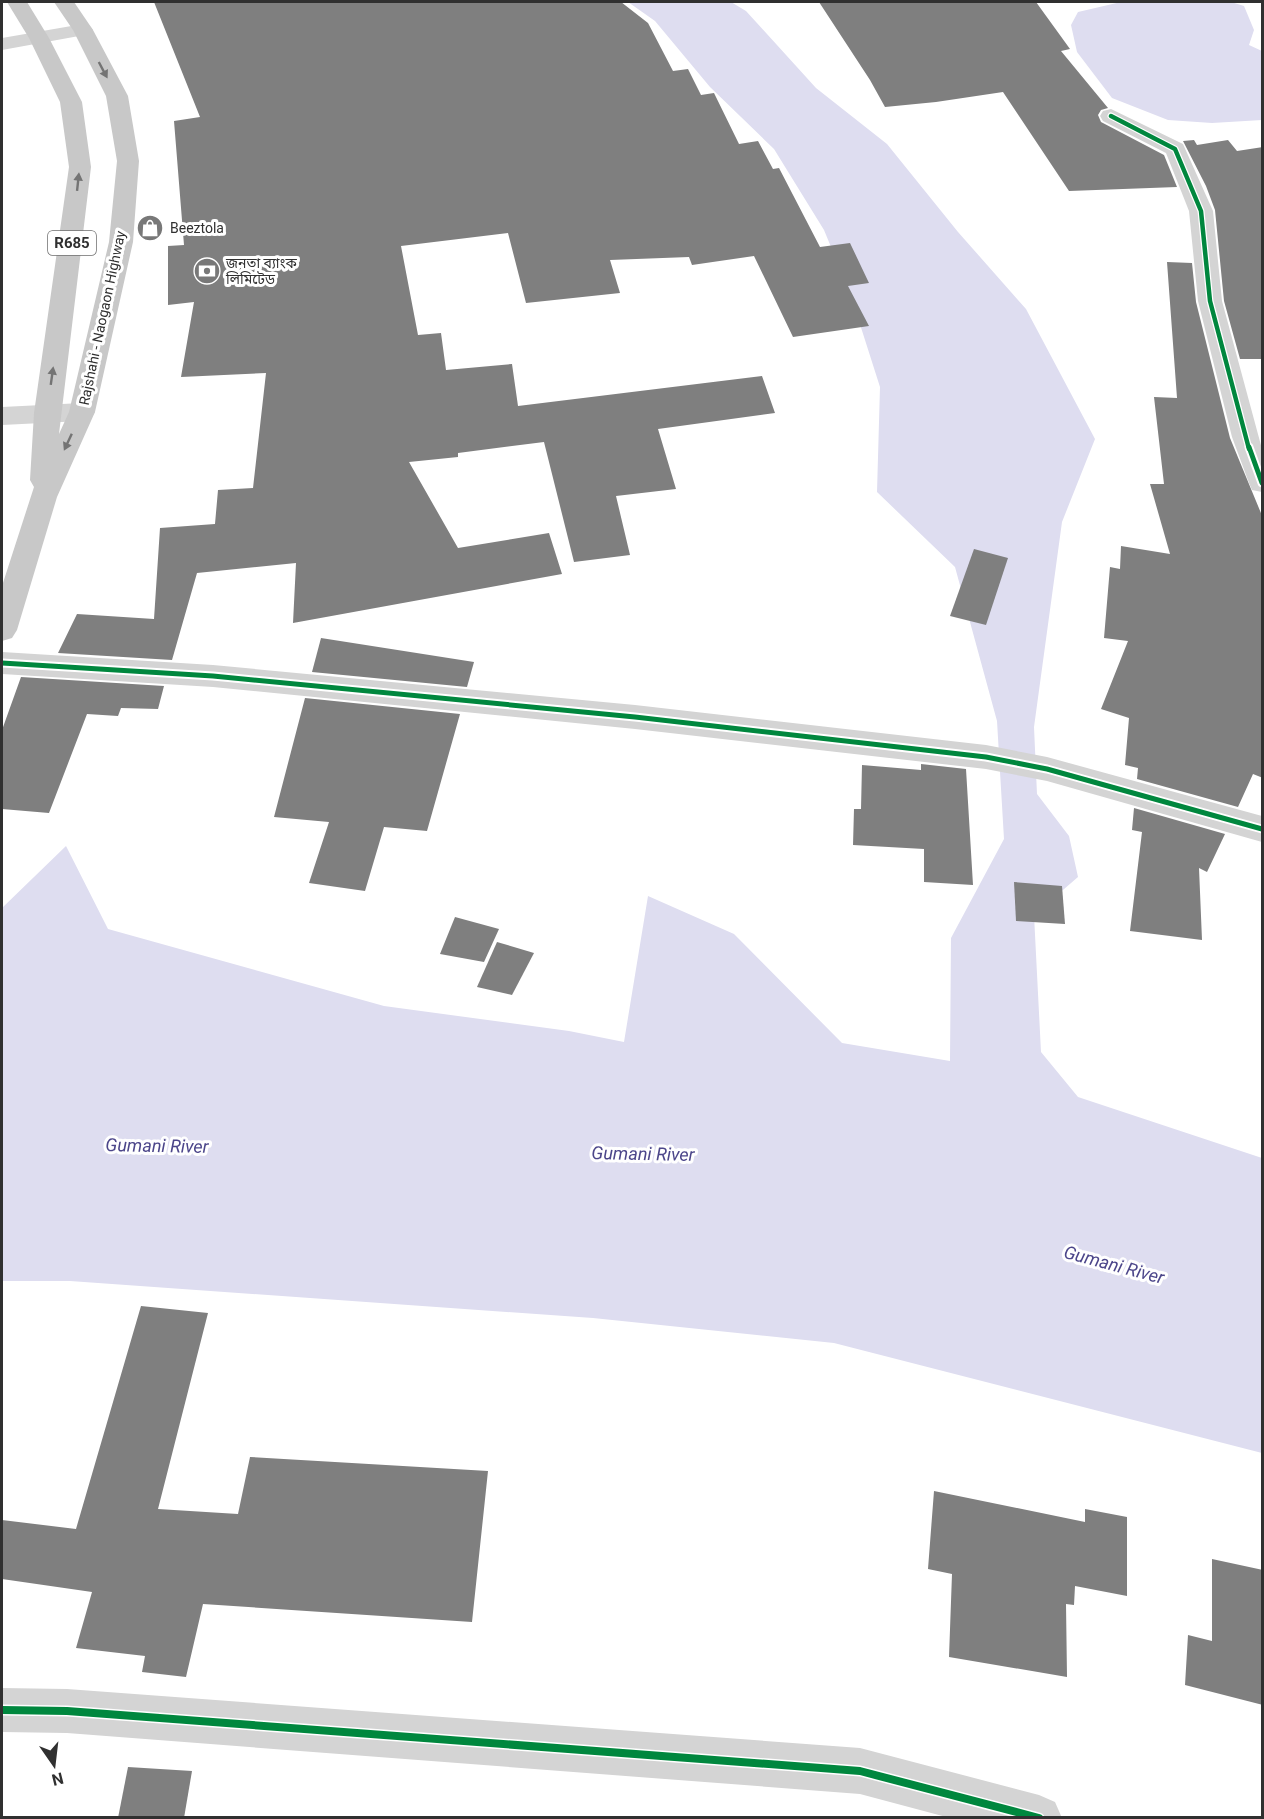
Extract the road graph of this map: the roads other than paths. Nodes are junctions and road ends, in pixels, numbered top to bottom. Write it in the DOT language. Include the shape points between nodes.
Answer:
graph roads {
  1 [pos="17,2"];
  2 [pos="64,2"];
  3 [pos="82,30"];
  4 [pos="39,38"];
  5 [pos="2,44"];
  6 [pos="1111,116"];
  7 [pos="82,412"];
  8 [pos="46,413"];
  9 [pos="2,416"];
  10 [pos="1263,483"];
  11 [pos="43,497"];
  12 [pos="2,630"];
  13 [pos="2,663"];
  14 [pos="1263,830"];
  15 [pos="2,1710"];
  16 [pos="1039,1818"];
  1 -- 4 [label="main road, Rajshahi - Naogaon Highway / R685"];
  2 -- 3 [label="main road, Rajshahi - Naogaon Highway / R685"];
  3 -- 4 [label="street"];
  3 -- 7 [label="main road, Rajshahi - Naogaon Highway / R685, one-way" via="117,96 128,160 121,242"];
  4 -- 5 [label="street"];
  8 -- 4 [label="main road, Rajshahi - Naogaon Highway / R685, one-way" via="80,167 71,102"];
  6 -- 10 [label="street" via="1175,149 1200,211 1210,301 1245,437"];
  7 -- 8 [label="street"];
  7 -- 11 [label="main road, Rajshahi - Naogaon Highway / R685, one-way"];
  8 -- 9 [label="street"];
  8 -- 11 [label="main road, Rajshahi - Naogaon Highway / R685"];
  11 -- 12 [label="main road, Rajshahi - Naogaon Highway / R685"];
  13 -- 14 [label="street" via="213,676 635,717 986,757 1047,769"];
  15 -- 16 [label="street" via="67,1711 860,1771"];
}
